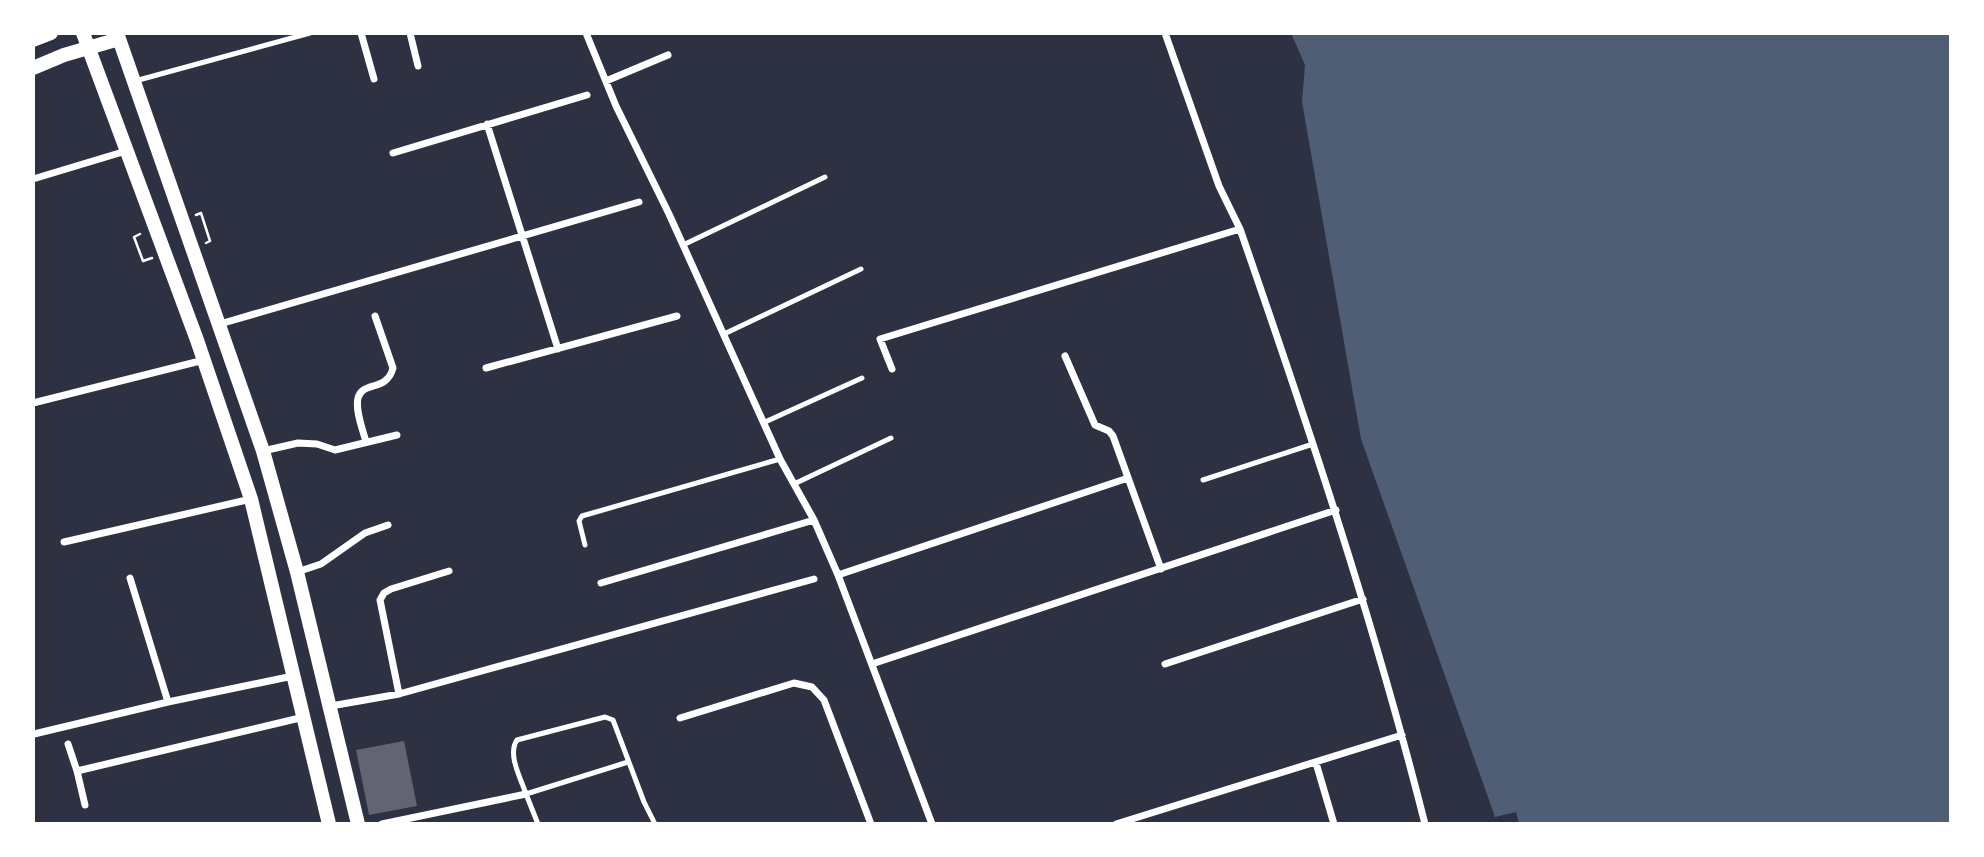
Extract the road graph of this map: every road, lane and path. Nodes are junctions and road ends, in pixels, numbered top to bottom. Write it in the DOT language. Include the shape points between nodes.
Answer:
graph roads {
  1 [pos="51,33"];
  2 [pos="83,33"];
  3 [pos="310,33"];
  4 [pos="361,33"];
  5 [pos="410,33"];
  6 [pos="586,33"];
  7 [pos="1165,33"];
  8 [pos="118,36"];
  9 [pos="33,40"];
  10 [pos="89,48"];
  11 [pos="668,55"];
  12 [pos="418,66"];
  13 [pos="33,68"];
  14 [pos="374,79"];
  15 [pos="135,81"];
  16 [pos="606,81"];
  17 [pos="587,95"];
  18 [pos="487,124"];
  19 [pos="127,150"];
  20 [pos="393,153"];
  21 [pos="825,177"];
  22 [pos="33,179"];
  23 [pos="639,202"];
  24 [pos="201,214"];
  25 [pos="1240,229"];
  26 [pos="524,235"];
  27 [pos="134,237"];
  28 [pos="210,241"];
  29 [pos="683,245"];
  30 [pos="143,261"];
  31 [pos="861,269"];
  32 [pos="375,316"];
  33 [pos="677,316"];
  34 [pos="220,324"];
  35 [pos="724,334"];
  36 [pos="558,349"];
  37 [pos="1065,356"];
  38 [pos="204,360"];
  39 [pos="486,368"];
  40 [pos="892,369"];
  41 [pos="862,377"];
  42 [pos="33,403"];
  43 [pos="765,422"];
  44 [pos="397,435"];
  45 [pos="891,438"];
  46 [pos="366,442"];
  47 [pos="1313,444"];
  48 [pos="263,451"];
  49 [pos="780,459"];
  50 [pos="1128,478"];
  51 [pos="1203,480"];
  52 [pos="794,484"];
  53 [pos="251,499"];
  54 [pos="1336,510"];
  55 [pos="814,520"];
  56 [pos="388,525"];
  57 [pos="64,542"];
  58 [pos="585,545"];
  59 [pos="1161,569"];
  60 [pos="449,571"];
  61 [pos="297,572"];
  62 [pos="838,575"];
  63 [pos="130,578"];
  64 [pos="814,579"];
  65 [pos="601,583"];
  66 [pos="1363,599"];
  67 [pos="872,664"];
  68 [pos="1165,664"];
  69 [pos="293,676"];
  70 [pos="399,694"];
  71 [pos="168,702"];
  72 [pos="331,706"];
  73 [pos="304,717"];
  74 [pos="680,718"];
  75 [pos="34,734"];
  76 [pos="1402,735"];
  77 [pos="68,744"];
  78 [pos="628,762"];
  79 [pos="1316,763"];
  80 [pos="76,771"];
  81 [pos="526,794"];
  82 [pos="85,805"];
  83 [pos="328,824"];
  84 [pos="358,824"];
  85 [pos="382,824"];
  86 [pos="538,824"];
  87 [pos="655,824"];
  88 [pos="871,824"];
  89 [pos="932,824"];
  90 [pos="1116,824"];
  91 [pos="1334,824"];
  92 [pos="1425,824"];
  1 -- 9 [label="main road"];
  2 -- 10 [label="main road"];
  3 -- 15 [label="lane"];
  4 -- 14 [label="street"];
  5 -- 12 [label="street"];
  6 -- 16 [label="street"];
  7 -- 25 [label="street" via="1219,186"];
  8 -- 10 [label="main road"];
  8 -- 15 [label="main road"];
  10 -- 13 [label="main road"];
  10 -- 19 [label="main road"];
  11 -- 16 [label="street"];
  15 -- 34 [label="main road"];
  16 -- 29 [label="street"];
  17 -- 18 [label="street"];
  18 -- 20 [label="street"];
  18 -- 26 [label="street"];
  19 -- 22 [label="street"];
  19 -- 38 [label="main road"];
  21 -- 29 [label="lane"];
  23 -- 26 [label="street"];
  24 -- 28 [label="path"];
  25 -- 40 [label="street" via="880,339"];
  25 -- 47 [label="street"];
  26 -- 34 [label="street"];
  26 -- 36 [label="street"];
  27 -- 30 [label="path"];
  29 -- 35 [label="street"];
  31 -- 35 [label="lane"];
  32 -- 46 [label="street" via="393,368 383,384 358,397"];
  33 -- 36 [label="street"];
  34 -- 48 [label="main road"];
  35 -- 43 [label="street"];
  36 -- 39 [label="street"];
  37 -- 50 [label="street" via="1095,425 1114,436"];
  38 -- 42 [label="street"];
  38 -- 53 [label="main road"];
  41 -- 43 [label="lane"];
  43 -- 49 [label="street"];
  44 -- 46 [label="street"];
  45 -- 52 [label="lane"];
  46 -- 48 [label="street" via="335,450 298,443"];
  47 -- 51 [label="lane"];
  47 -- 54 [label="street"];
  48 -- 61 [label="main road"];
  49 -- 52 [label="street"];
  49 -- 58 [label="lane" via="582,516"];
  50 -- 59 [label="street"];
  50 -- 62 [label="street"];
  52 -- 55 [label="street"];
  53 -- 57 [label="street"];
  53 -- 69 [label="main road"];
  54 -- 59 [label="street"];
  54 -- 66 [label="street"];
  55 -- 62 [label="street"];
  55 -- 65 [label="street"];
  56 -- 61 [label="street" via="365,533 321,564"];
  59 -- 67 [label="street"];
  60 -- 70 [label="street" via="391,589 380,600"];
  61 -- 72 [label="main road"];
  62 -- 67 [label="street"];
  63 -- 71 [label="street"];
  64 -- 70 [label="street"];
  66 -- 68 [label="street"];
  66 -- 76 [label="street"];
  67 -- 89 [label="street"];
  69 -- 71 [label="street"];
  69 -- 73 [label="main road"];
  70 -- 72 [label="street"];
  71 -- 75 [label="street"];
  72 -- 84 [label="main road"];
  73 -- 80 [label="street"];
  73 -- 83 [label="main road"];
  74 -- 88 [label="street" via="794,683 812,687 824,701"];
  76 -- 79 [label="street"];
  76 -- 92 [label="street"];
  77 -- 80 [label="street"];
  78 -- 81 [label="lane"];
  78 -- 81 [label="lane" via="613,720 605,717 517,740 513,752"];
  78 -- 87 [label="lane"];
  79 -- 90 [label="street"];
  79 -- 91 [label="street"];
  80 -- 82 [label="street"];
  81 -- 85 [label="street"];
  81 -- 86 [label="lane"];
}
